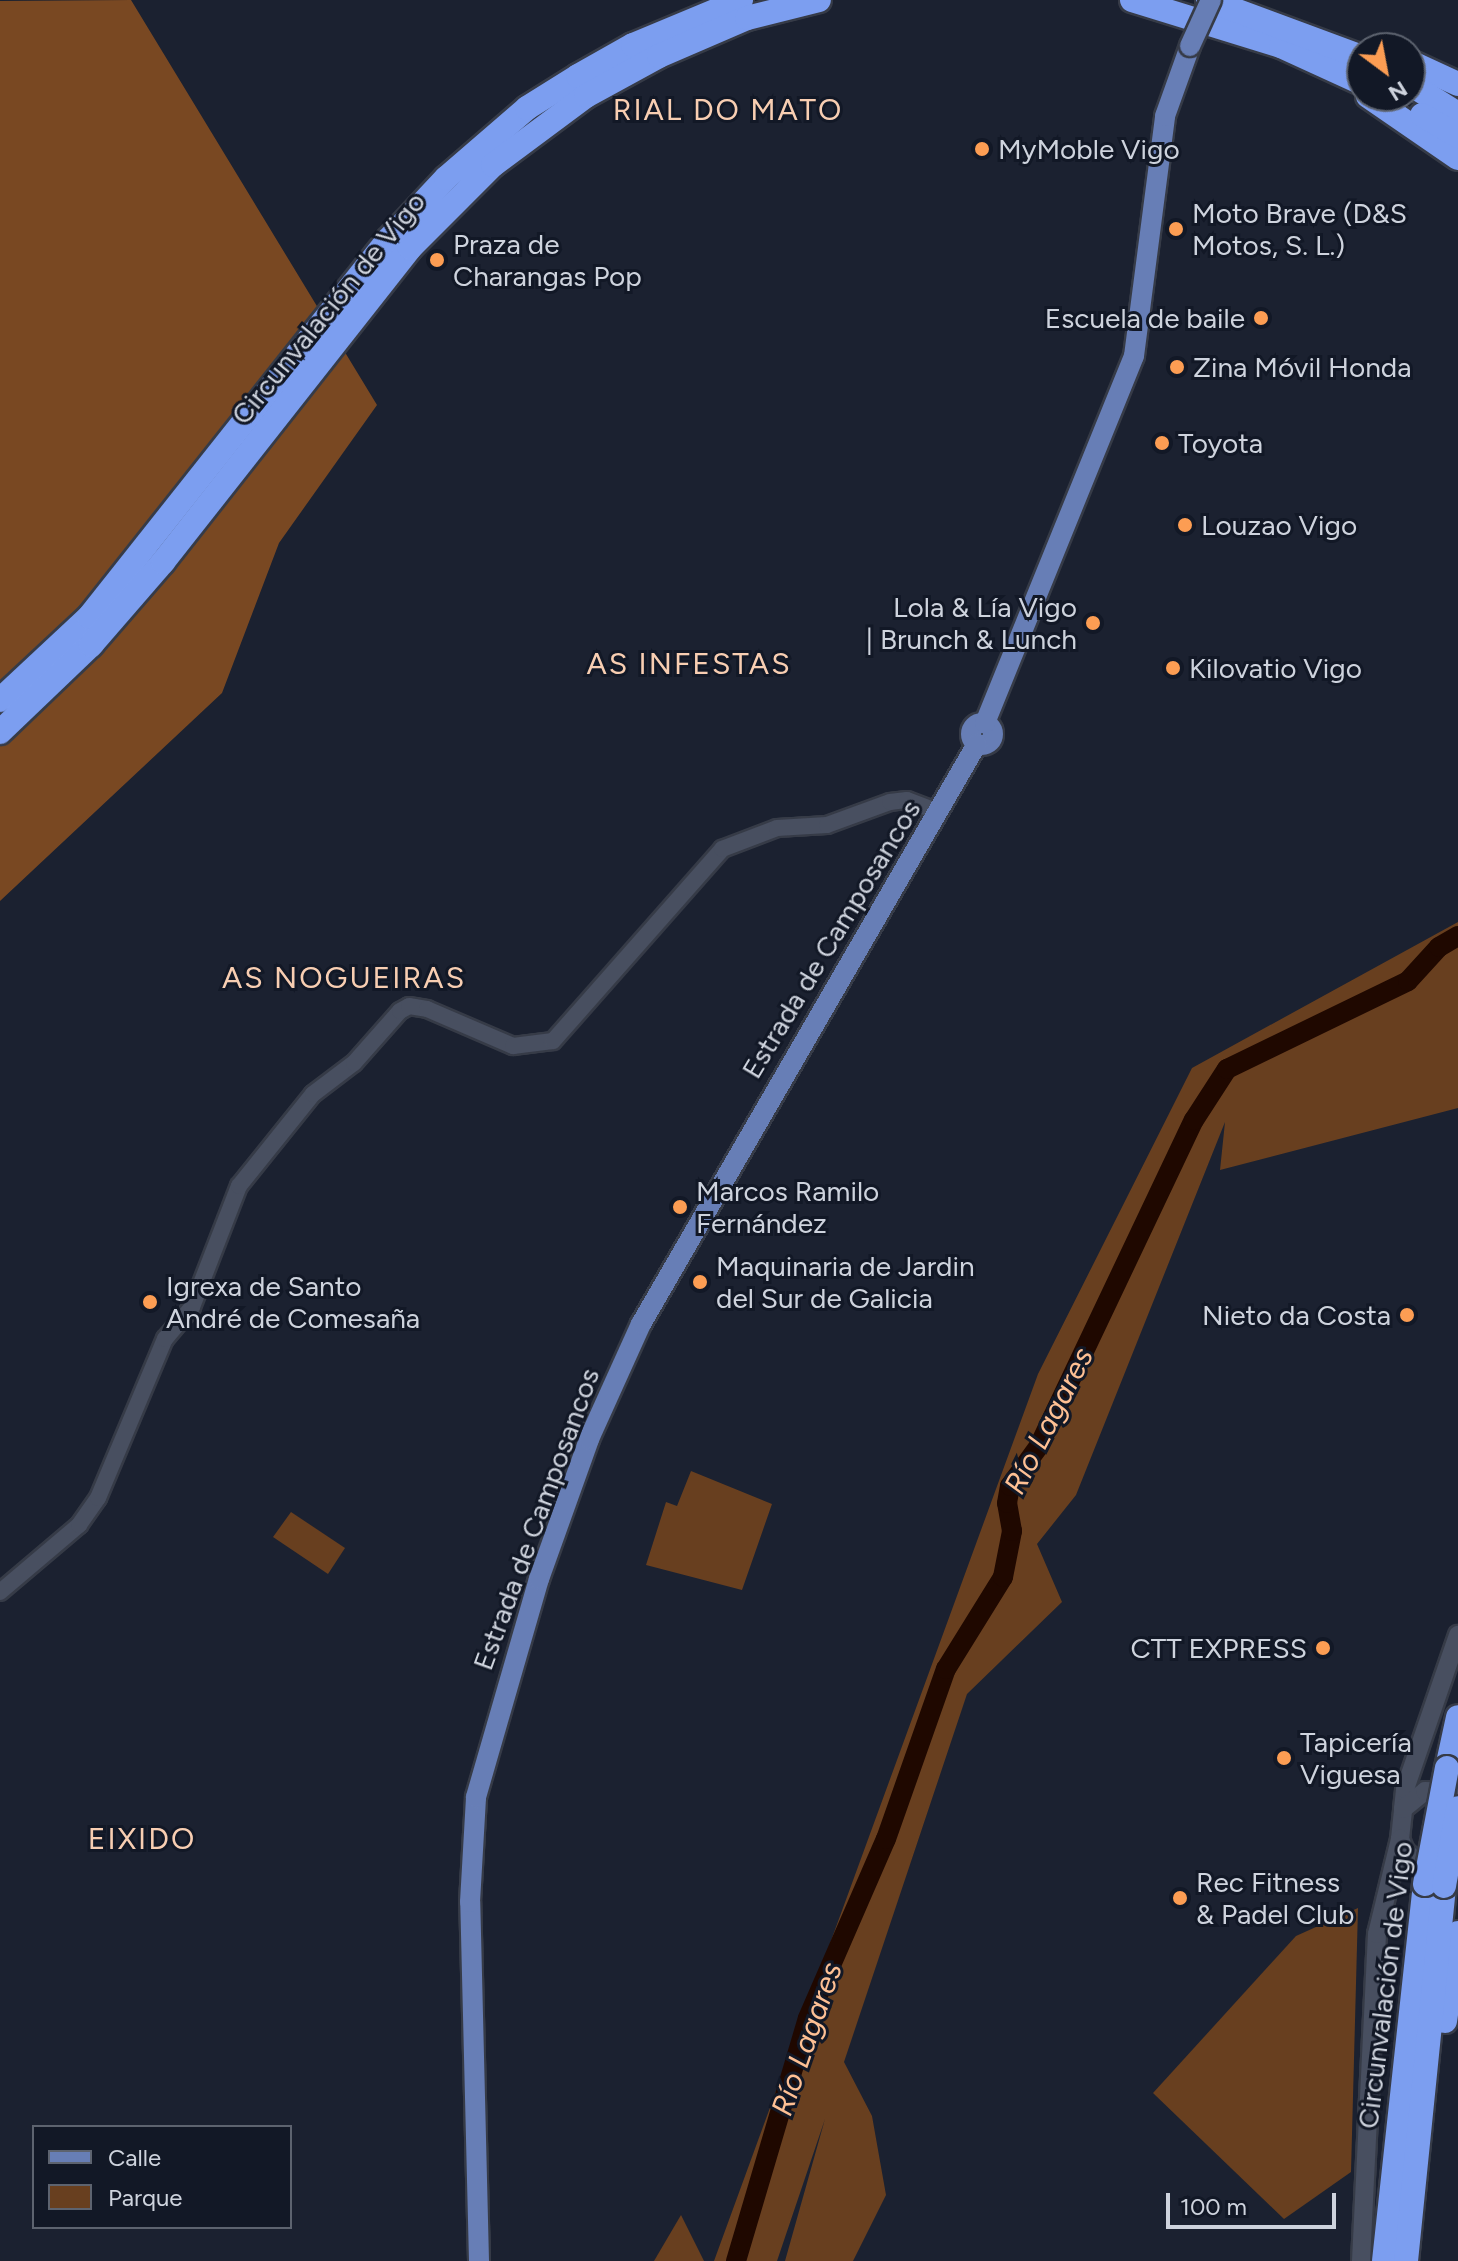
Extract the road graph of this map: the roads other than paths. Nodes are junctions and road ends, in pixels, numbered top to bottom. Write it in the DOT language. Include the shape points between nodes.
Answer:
graph roads {
  1 [pos="741,0"];
  2 [pos="1132,0"];
  3 [pos="1210,0"];
  4 [pos="813,1"];
  5 [pos="1331,42"];
  6 [pos="1281,46"];
  7 [pos="1346,46"];
  8 [pos="1346,49"];
  9 [pos="1426,69"];
  10 [pos="1346,76"];
  11 [pos="1458,84"];
  12 [pos="1346,85"];
  13 [pos="1426,94"];
  14 [pos="1391,112"];
  15 [pos="1417,112"];
  16 [pos="1458,114"];
  17 [pos="1458,136"];
  18 [pos="1458,158"];
  19 [pos="322,342"];
  20 [pos="0,700"];
  21 [pos="0,732"];
  22 [pos="938,812"];
  23 [pos="0,1592"];
  24 [pos="1458,1635"];
  25 [pos="1458,1717"];
  26 [pos="1419,1748"];
  27 [pos="1442,1778"];
  28 [pos="1458,1792"];
  29 [pos="1458,1808"];
  30 [pos="1403,1809"];
  31 [pos="1400,1839"];
  32 [pos="1411,1859"];
  33 [pos="1442,1879"];
  34 [pos="1388,1883"];
  35 [pos="1458,1933"];
  36 [pos="1407,2254"];
  37 [pos="479,2261"];
  38 [pos="1361,2261"];
  39 [pos="1384,2261"];
  1 -- 19 [label="highway, Circunvalación de Vigo" via="633,45 527,108 425,198"];
  2 -- 6 [label="highway"];
  3 -- 5 [label="highway"];
  3 -- 22 [label="main road, Estrada de Camposancos, bridge" via="1174,81 1160,143 1134,356 985,723 993,736 987,744 977,744"];
  4 -- 19 [label="highway, Circunvalación de Vigo" via="699,36 586,96 528,136 441,214"];
  5 -- 7 [label="highway"];
  5 -- 8 [label="highway"];
  6 -- 10 [label="highway"];
  6 -- 12 [label="highway" via="1293,59"];
  9 -- 11 [label="highway"];
  13 -- 16 [label="highway"];
  14 -- 18 [label="highway"];
  15 -- 17 [label="highway"];
  19 -- 20 [label="highway, Circunvalación de Vigo" via="89,617"];
  19 -- 21 [label="highway, Circunvalación de Vigo" via="153,574 91,645"];
  22 -- 23 [label="street" via="907,800 890,802 827,825 777,828 722,849 553,1041 513,1046 427,1009 409,1006 400,1011 354,1063 313,1094 239,1186 192,1307 165,1339 98,1498 79,1525"];
  22 -- 37 [label="main road, Estrada de Camposancos" via="641,1324 578,1468 502,1695 479,1781 472,1855"];
  24 -- 26 [label="main road"];
  25 -- 27 [label="highway, Circunvalación de Vigo"];
  26 -- 27 [label="main road"];
  26 -- 30 [label="main road"];
  27 -- 28 [label="main road"];
  27 -- 30 [label="main road"];
  27 -- 33 [label="highway, Circunvalación de Vigo, bridge"];
  29 -- 33 [label="highway, Circunvalación de Vigo, bridge"];
  30 -- 31 [label="main road"];
  31 -- 32 [label="main road"];
  31 -- 34 [label="main road"];
  32 -- 33 [label="main road"];
  32 -- 34 [label="main road"];
  33 -- 36 [label="highway, Circunvalación de Vigo"];
  33 -- 39 [label="highway, Circunvalación de Vigo"];
  34 -- 38 [label="main road" via="1377,1934"];
  35 -- 36 [label="highway" via="1417,2221"];
}
